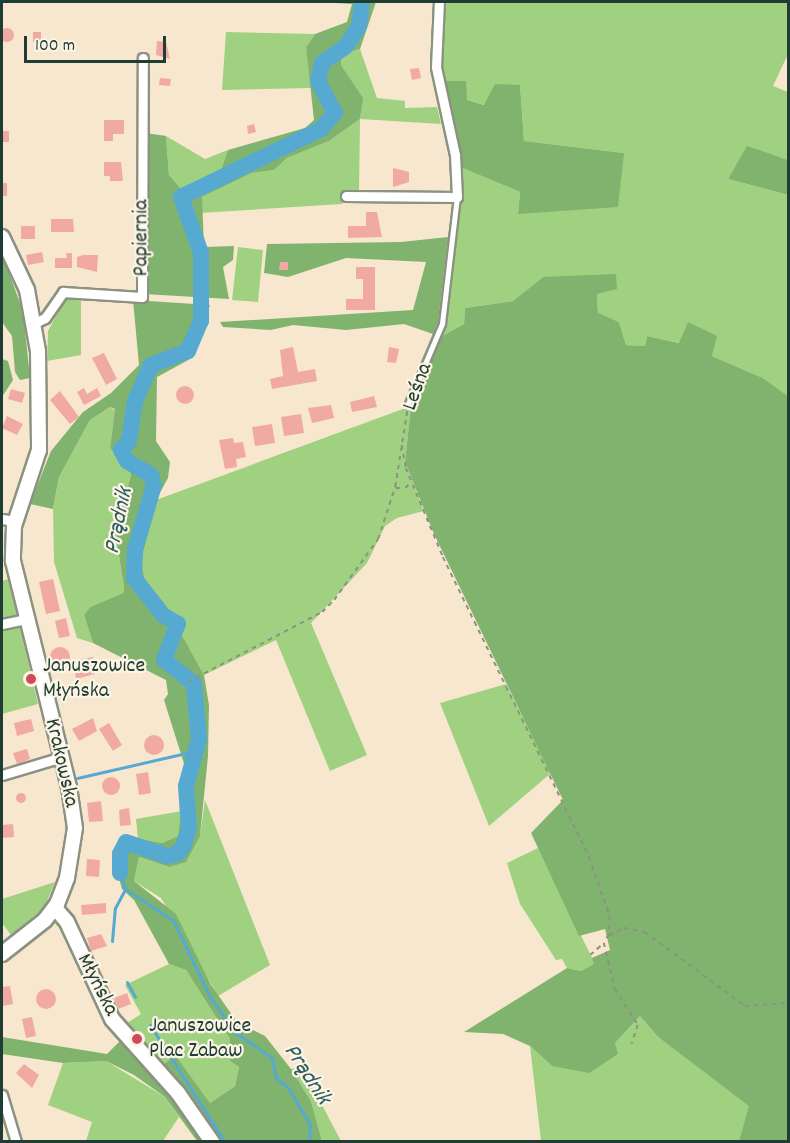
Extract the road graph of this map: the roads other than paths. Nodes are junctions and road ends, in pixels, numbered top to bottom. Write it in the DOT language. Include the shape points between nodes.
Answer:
graph roads {
  1 [pos="439,2"];
  2 [pos="143,58"];
  3 [pos="346,196"];
  4 [pos="457,196"];
  5 [pos="2,237"];
  6 [pos="35,323"];
  7 [pos="408,404"];
  8 [pos="8,520"];
  9 [pos="26,619"];
  10 [pos="2,624"];
  11 [pos="62,757"];
  12 [pos="2,775"];
  13 [pos="55,908"];
  14 [pos="2,954"];
  15 [pos="2,1095"];
  16 [pos="15,1142"];
  17 [pos="212,1142"];
  1 -- 4 [label="street, Leśna" via="436,67 455,155"];
  2 -- 6 [label="street, Papiernia" via="142,297 63,292 45,318"];
  3 -- 4 [label="street"];
  4 -- 7 [label="lane, Leśna" via="442,324"];
  5 -- 6 [label="main road, Krakowska" via="27,291"];
  6 -- 8 [label="main road, Krakowska" via="39,450"];
  8 -- 9 [label="main road, Krakowska"];
  9 -- 10 [label="street"];
  9 -- 11 [label="main road, Krakowska"];
  11 -- 12 [label="street"];
  11 -- 13 [label="main road, Krakowska" via="74,836 65,884"];
  13 -- 14 [label="main road, Krakowska"];
  13 -- 17 [label="main road, Młyńska" via="67,922 108,1013 178,1093"];
  15 -- 16 [label="street"];
}
